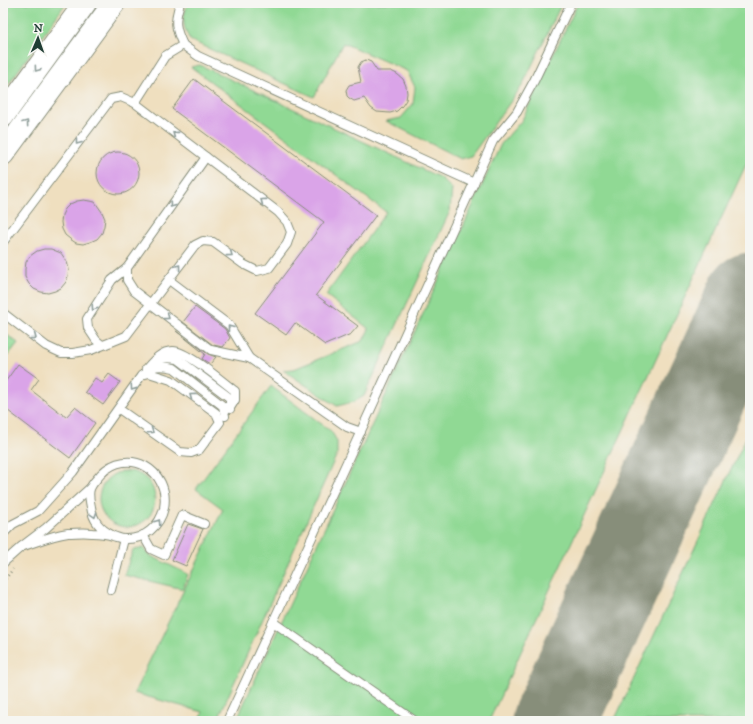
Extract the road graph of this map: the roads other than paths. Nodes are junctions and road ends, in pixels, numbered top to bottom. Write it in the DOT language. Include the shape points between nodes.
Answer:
graph roads {
  1 [pos="85,3"];
  2 [pos="114,3"];
  3 [pos="180,3"];
  4 [pos="571,3"];
  5 [pos="183,45"];
  6 [pos="135,103"];
  7 [pos="3,116"];
  8 [pos="3,154"];
  9 [pos="206,157"];
  10 [pos="474,183"];
  11 [pos="3,242"];
  12 [pos="127,268"];
  13 [pos="169,280"];
  14 [pos="150,304"];
  15 [pos="3,313"];
  16 [pos="102,345"];
  17 [pos="250,358"];
  18 [pos="141,376"];
  19 [pos="119,409"];
  20 [pos="222,419"];
  21 [pos="360,432"];
  22 [pos="90,488"];
  23 [pos="204,524"];
  24 [pos="3,534"];
  25 [pos="112,535"];
  26 [pos="143,536"];
  27 [pos="124,539"];
  28 [pos="21,547"];
  29 [pos="3,564"];
  30 [pos="111,590"];
  31 [pos="273,622"];
  32 [pos="227,721"];
  33 [pos="415,721"];
  1 -- 7 [label="main road, one-way"];
  8 -- 2 [label="main road, one-way"];
  3 -- 5 [label="lane" via="175,16 177,33"];
  4 -- 10 [label="lane" via="534,81 517,112 493,141"];
  5 -- 6 [label="lane" via="165,56"];
  5 -- 10 [label="lane" via="198,56"];
  9 -- 6 [label="lane, one-way"];
  6 -- 11 [label="lane, one-way" via="121,97 111,99"];
  9 -- 12 [label="lane, one-way"];
  13 -- 9 [label="lane, one-way" via="195,245 203,241 213,242 257,271 269,268 287,244 291,232 288,222 278,212"];
  10 -- 21 [label="lane"];
  12 -- 14 [label="lane" via="127,280 134,291"];
  12 -- 16 [label="lane, one-way" via="112,280 87,319 88,328"];
  13 -- 14 [label="lane"];
  17 -- 13 [label="lane, one-way" via="228,325"];
  14 -- 16 [label="lane" via="126,336"];
  14 -- 17 [label="lane, one-way" via="211,350"];
  15 -- 16 [label="lane, one-way" via="46,346 62,353 91,350"];
  17 -- 21 [label="lane" via="347,427"];
  18 -- 19 [label="lane, one-way"];
  20 -- 18 [label="lane, one-way" via="171,380 149,373"];
  18 -- 20 [label="lane" via="152,367 174,368 223,406"];
  18 -- 20 [label="lane" via="152,362 166,358 178,359 230,398 230,408"];
  19 -- 20 [label="lane, one-way" via="180,452 199,450"];
  19 -- 24 [label="lane" via="73,472 38,511 13,524"];
  21 -- 31 [label="lane"];
  22 -- 25 [label="lane, one-way" via="92,513 96,522"];
  26 -- 22 [label="lane, one-way" via="156,526 162,515 165,500 158,477 152,470 134,462 120,462 106,469"];
  22 -- 28 [label="lane"];
  23 -- 26 [label="lane" via="182,515 164,555 151,549"];
  25 -- 27 [label="lane"];
  25 -- 28 [label="lane" via="90,532 66,534"];
  26 -- 27 [label="lane"];
  27 -- 30 [label="lane"];
  28 -- 29 [label="lane"];
  31 -- 32 [label="lane"];
  31 -- 33 [label="lane"];
}
